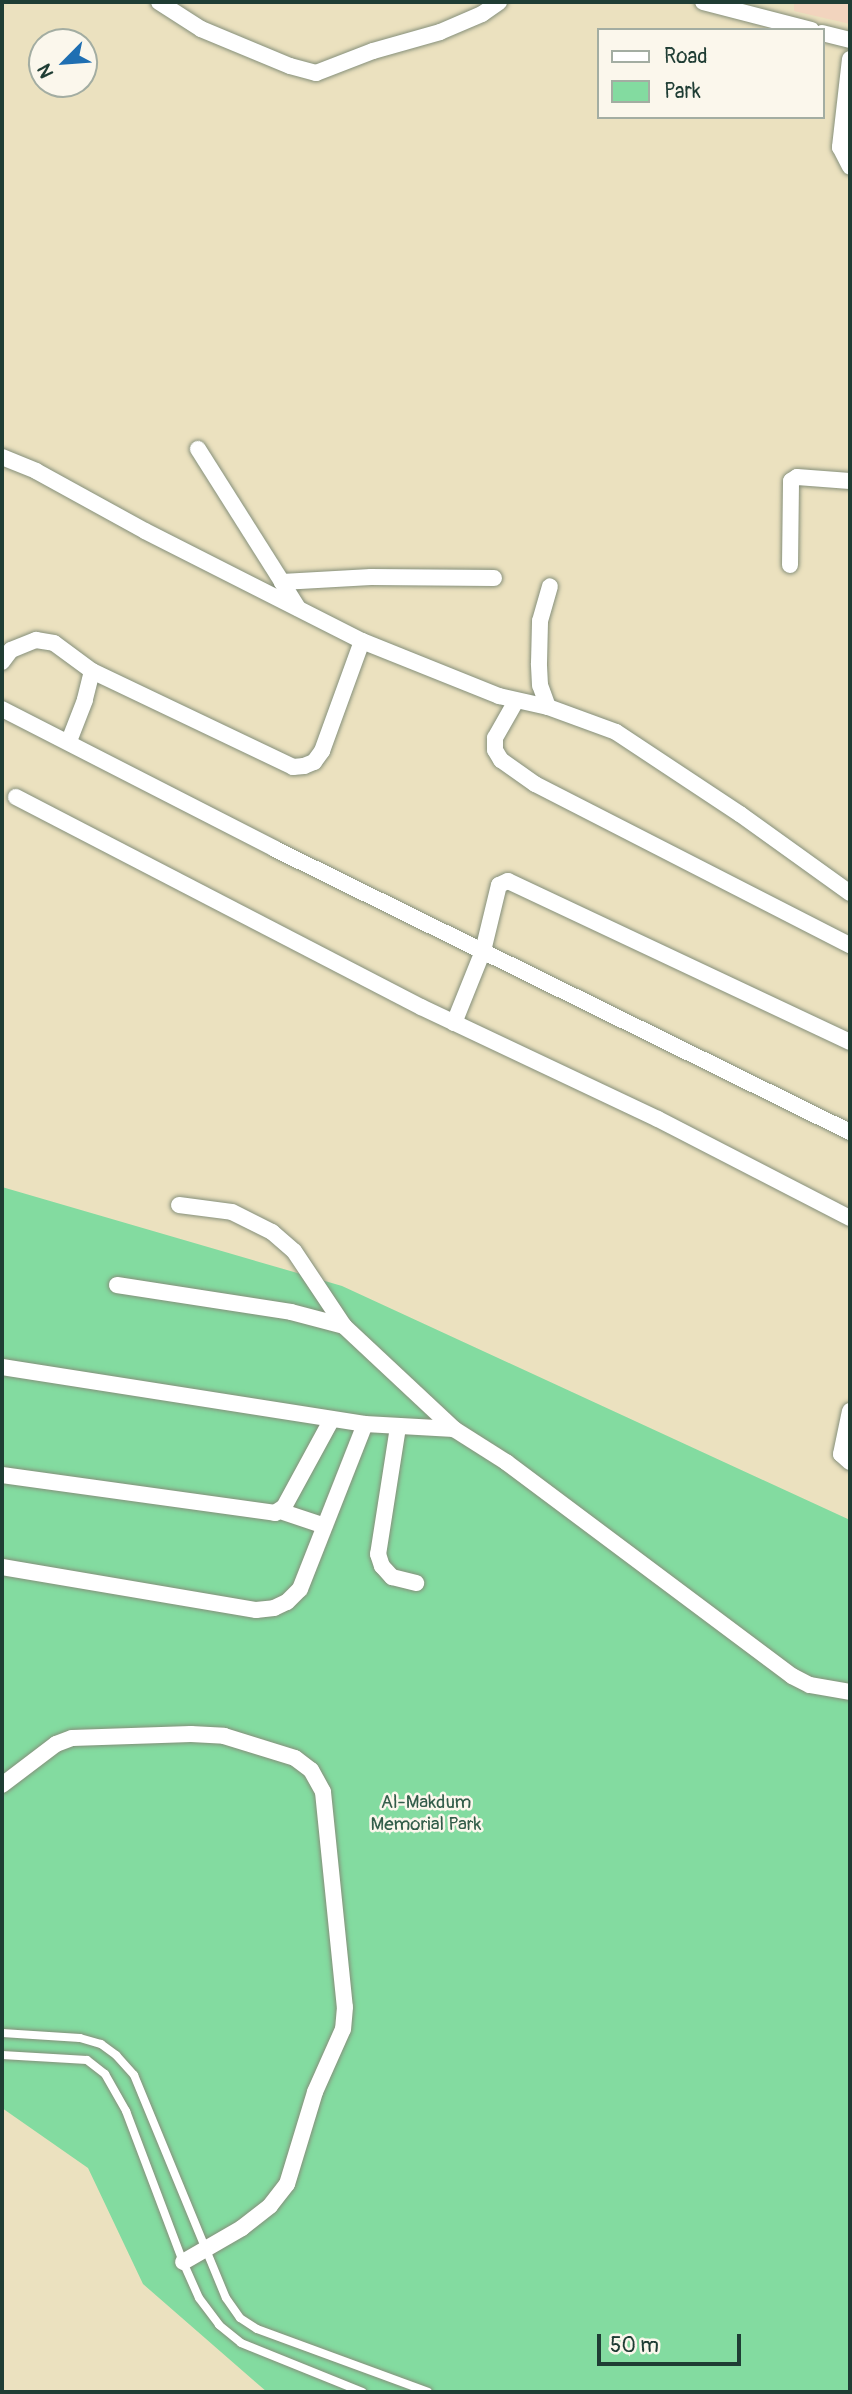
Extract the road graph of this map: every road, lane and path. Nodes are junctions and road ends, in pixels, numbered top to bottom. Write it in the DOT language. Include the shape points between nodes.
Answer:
graph roads {
  1 [pos="159,2"];
  2 [pos="499,2"];
  3 [pos="703,2"];
  4 [pos="803,28"];
  5 [pos="824,34"];
  6 [pos="850,40"];
  7 [pos="850,59"];
  8 [pos="850,167"];
  9 [pos="198,449"];
  10 [pos="2,457"];
  11 [pos="850,481"];
  12 [pos="790,565"];
  13 [pos="494,578"];
  14 [pos="282,582"];
  15 [pos="550,586"];
  16 [pos="299,610"];
  17 [pos="362,641"];
  18 [pos="2,662"];
  19 [pos="92,671"];
  20 [pos="516,701"];
  21 [pos="548,707"];
  22 [pos="2,709"];
  23 [pos="69,741"];
  24 [pos="16,797"];
  25 [pos="850,893"];
  26 [pos="850,945"];
  27 [pos="483,951"];
  28 [pos="454,1023"];
  29 [pos="850,1042"];
  30 [pos="850,1132"];
  31 [pos="179,1205"];
  32 [pos="850,1218"];
  33 [pos="117,1285"];
  34 [pos="344,1326"];
  35 [pos="2,1367"];
  36 [pos="850,1411"];
  37 [pos="332,1419"];
  38 [pos="365,1424"];
  39 [pos="398,1427"];
  40 [pos="454,1429"];
  41 [pos="850,1462"];
  42 [pos="2,1475"];
  43 [pos="280,1511"];
  44 [pos="325,1526"];
  45 [pos="2,1567"];
  46 [pos="416,1583"];
  47 [pos="850,1692"];
  48 [pos="2,1785"];
  49 [pos="2,2033"];
  50 [pos="2,2055"];
  51 [pos="206,2250"];
  52 [pos="183,2262"];
  53 [pos="362,2392"];
  54 [pos="428,2392"];
  1 -- 2 [label="street" via="201,29 316,73 440,32"];
  3 -- 4 [label="street"];
  5 -- 6 [label="street"];
  7 -- 8 [label="street" via="840,146"];
  9 -- 14 [label="street"];
  10 -- 16 [label="street"];
  11 -- 12 [label="street" via="797,477 791,481"];
  13 -- 14 [label="street"];
  14 -- 16 [label="street"];
  15 -- 21 [label="street" via="540,621 539,663"];
  16 -- 17 [label="street"];
  17 -- 19 [label="street" via="322,751 304,766 293,767"];
  17 -- 20 [label="street"];
  18 -- 19 [label="street" via="11,650 36,640 54,643"];
  19 -- 23 [label="street"];
  20 -- 21 [label="street"];
  20 -- 26 [label="street" via="495,738 501,760 535,784"];
  21 -- 25 [label="street" via="639,744"];
  22 -- 23 [label="street"];
  23 -- 27 [label="street"];
  24 -- 28 [label="street"];
  27 -- 28 [label="street"];
  27 -- 29 [label="street" via="499,885 508,881"];
  27 -- 30 [label="street"];
  28 -- 32 [label="street" via="646,1113"];
  31 -- 34 [label="street" via="232,1212 272,1232 294,1251"];
  33 -- 34 [label="street" via="291,1312"];
  34 -- 40 [label="street"];
  35 -- 37 [label="street"];
  36 -- 41 [label="street" via="841,1447 841,1454"];
  37 -- 38 [label="street"];
  37 -- 43 [label="street"];
  38 -- 39 [label="street"];
  38 -- 44 [label="street"];
  39 -- 40 [label="street"];
  39 -- 46 [label="street" via="378,1554 392,1577"];
  40 -- 47 [label="street" via="506,1462 792,1676 810,1685"];
  42 -- 43 [label="street"];
  43 -- 44 [label="street"];
  44 -- 45 [label="street" via="300,1589 274,1608 256,1609"];
  48 -- 51 [label="street" via="55,1744 72,1738 191,1734 224,1736 295,1758 310,1770 323,1791 345,2007 343,2029 315,2092 287,2184 270,2206"];
  49 -- 51 [label="lane" via="80,2038 116,2055 134,2075 148,2104"];
  50 -- 52 [label="lane" via="87,2060 105,2074 126,2111"];
  51 -- 52 [label="street"];
  51 -- 54 [label="lane" via="226,2298 240,2318 257,2329"];
  52 -- 53 [label="lane" via="199,2298 219,2325 242,2343"];
}
